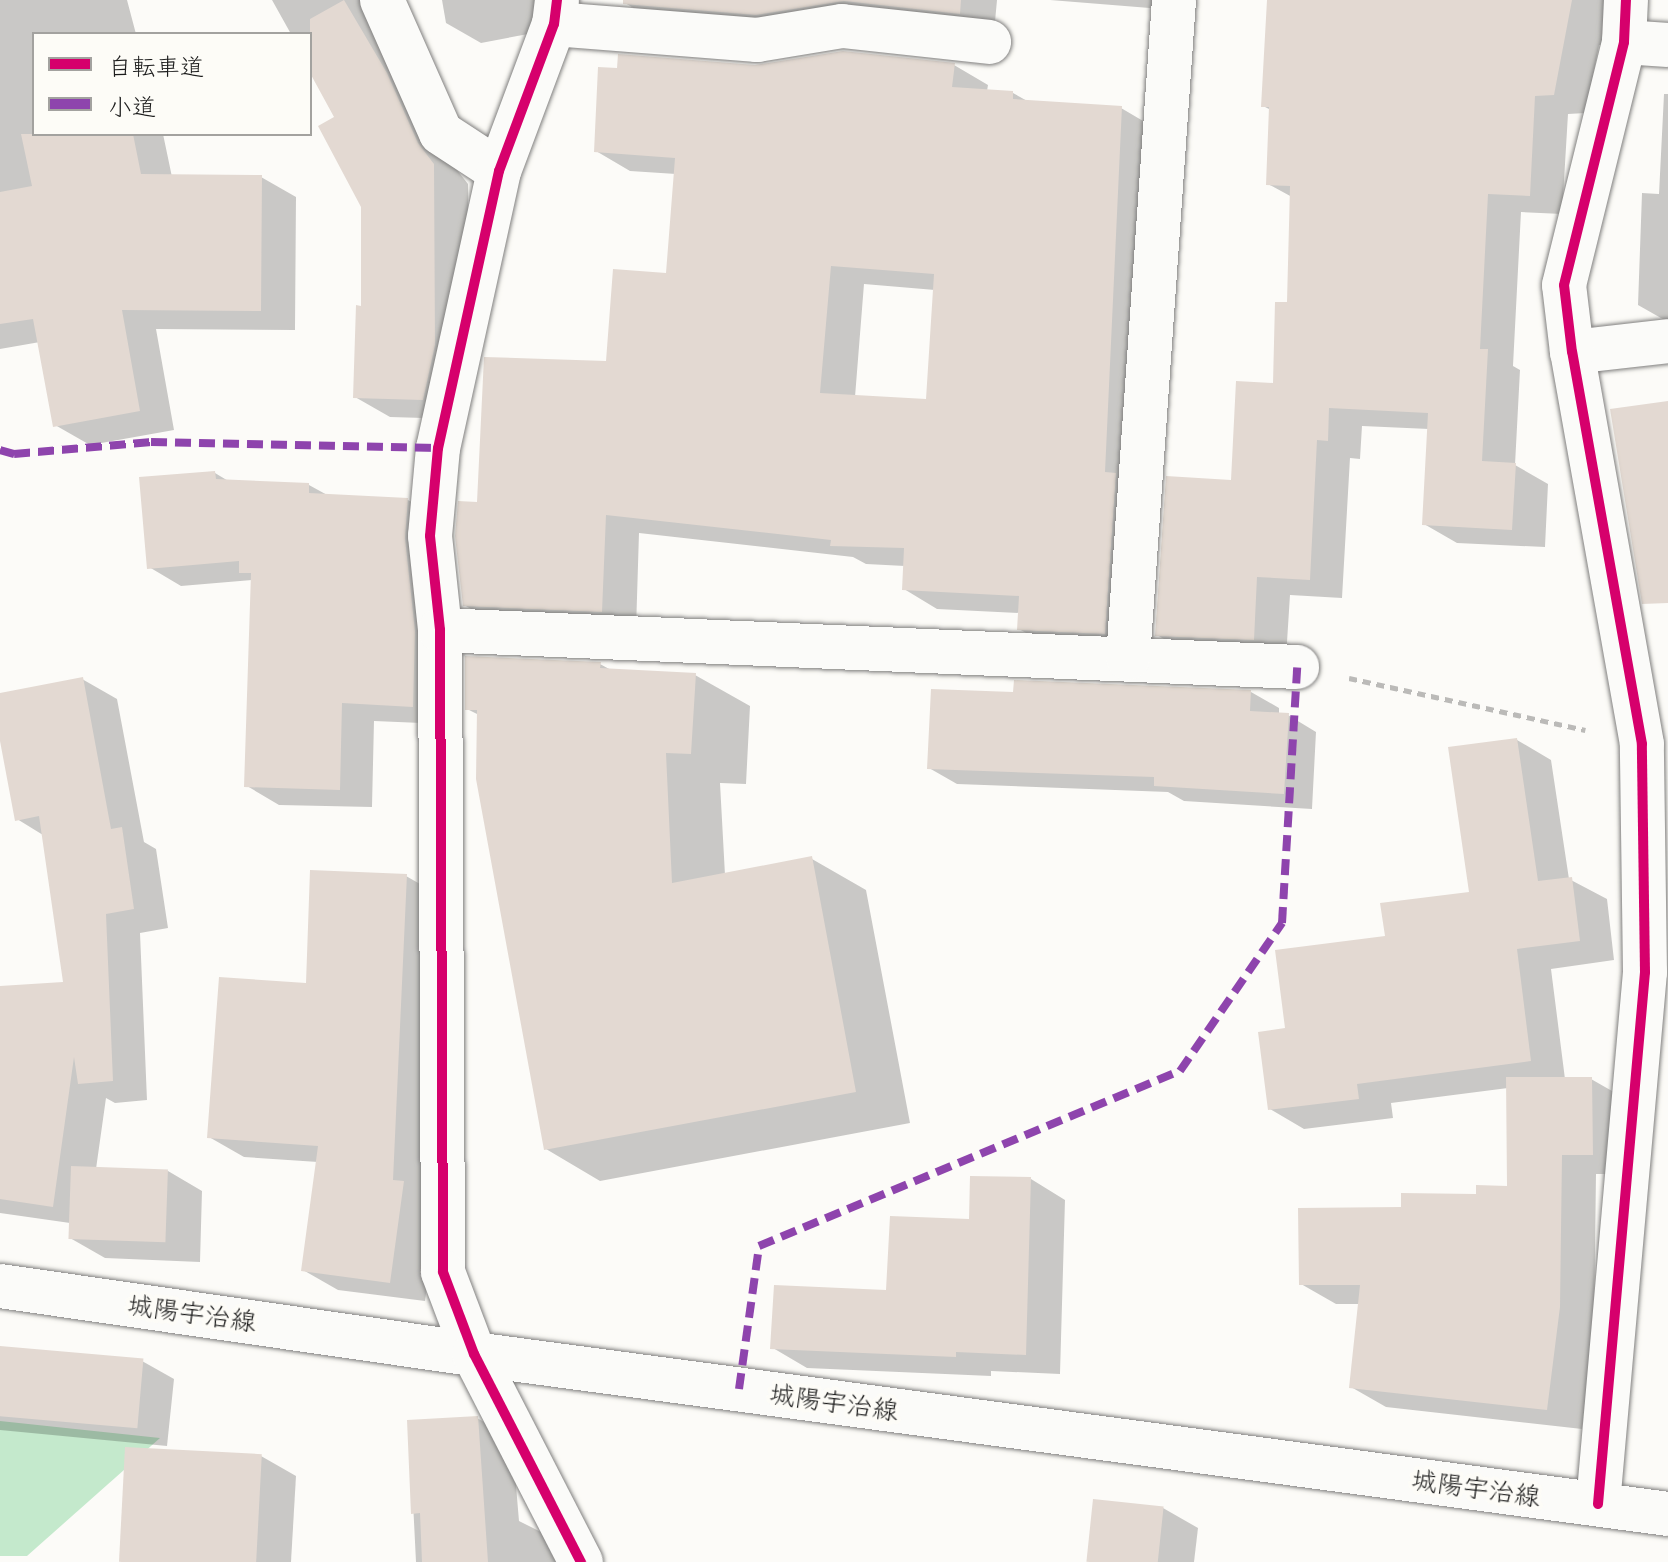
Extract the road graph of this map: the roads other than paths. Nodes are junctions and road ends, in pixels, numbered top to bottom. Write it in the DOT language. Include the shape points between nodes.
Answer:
graph roads {
  1 [pos="382,0"];
  2 [pos="1174,0"];
  3 [pos="556,12"];
  4 [pos="1625,21"];
  5 [pos="989,42"];
  6 [pos="1668,45"];
  7 [pos="499,171"];
  8 [pos="1668,341"];
  9 [pos="1572,352"];
  10 [pos="440,630"];
  11 [pos="1128,658"];
  12 [pos="1297,667"];
  13 [pos="1655,742"];
  14 [pos="0,1286"];
  15 [pos="474,1354"];
  16 [pos="1598,1504"];
  17 [pos="1668,1514"];
  18 [pos="581,1562"];
  1 -- 7 [label="street" via="441,133"];
  2 -- 11 [label="street"];
  3 -- 5 [label="street" via="757,40 842,26"];
  3 -- 7 [label="street"];
  4 -- 6 [label="street"];
  4 -- 9 [label="street" via="1564,285"];
  7 -- 10 [label="street" via="438,448 430,536"];
  8 -- 9 [label="street"];
  9 -- 13 [label="street"];
  10 -- 11 [label="street"];
  10 -- 15 [label="street" via="443,1272"];
  11 -- 12 [label="street"];
  13 -- 16 [label="street" via="1645,972"];
  14 -- 15 [label="street, 城陽宇治線"];
  15 -- 16 [label="street, 城陽宇治線"];
  15 -- 18 [label="street"];
  16 -- 17 [label="street, 城陽宇治線"];
}
